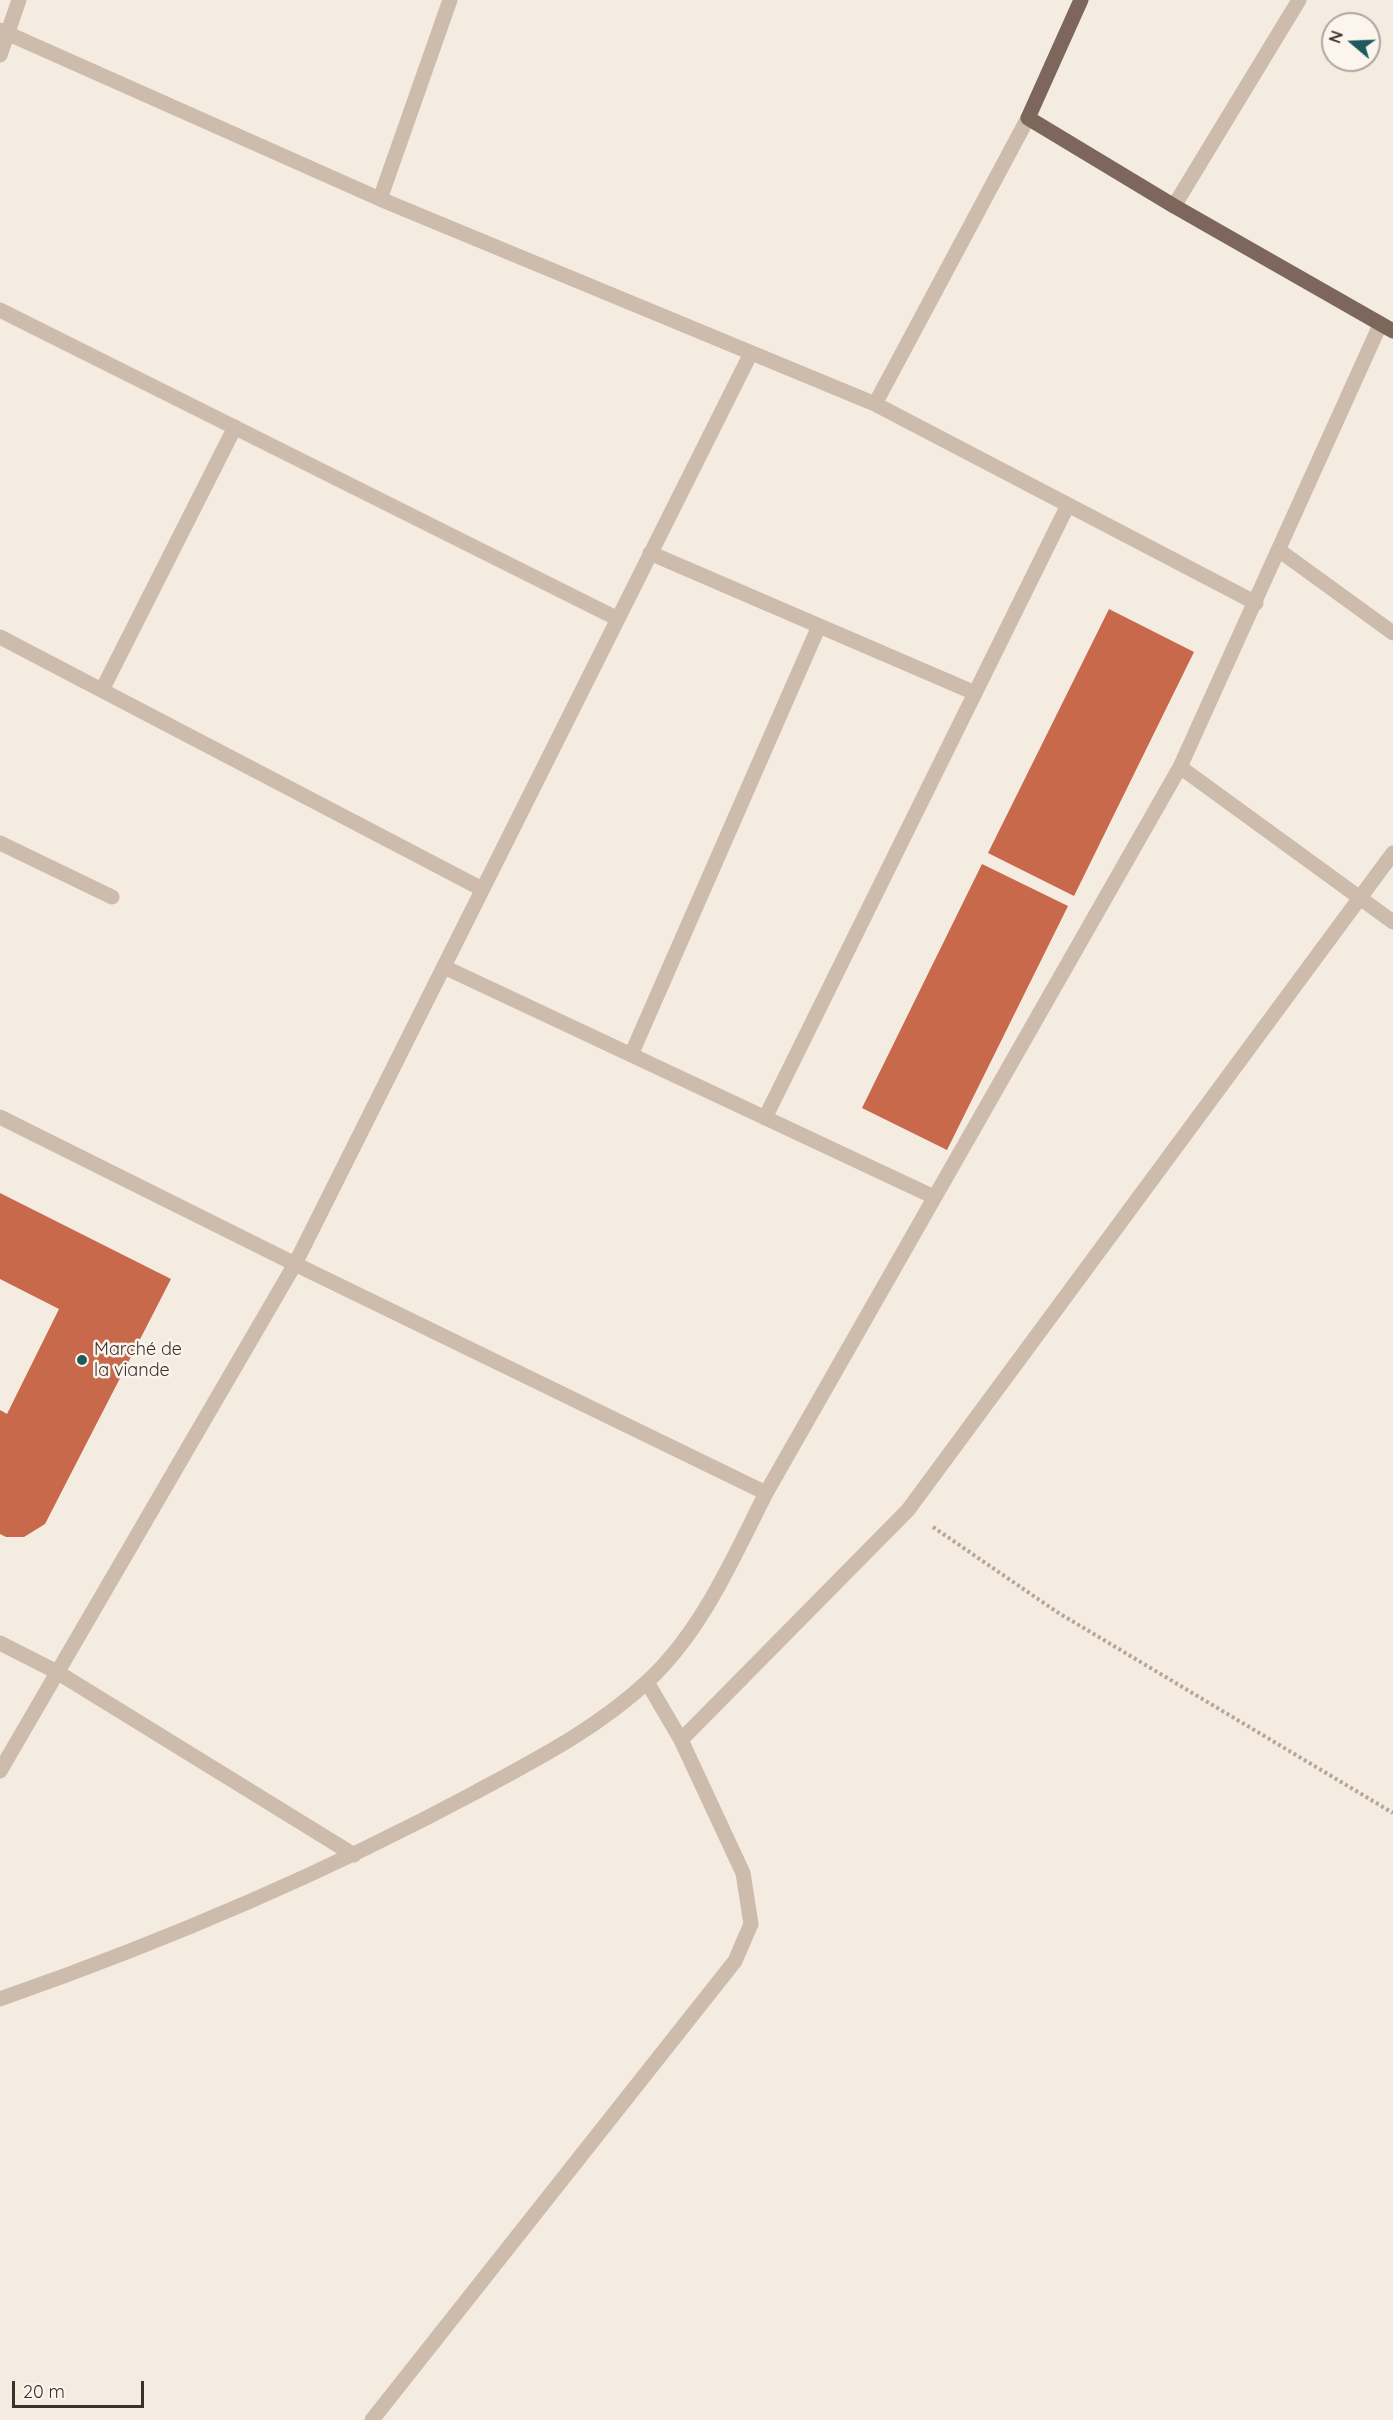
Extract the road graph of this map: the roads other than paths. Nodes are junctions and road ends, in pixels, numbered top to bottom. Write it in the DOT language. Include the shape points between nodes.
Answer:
graph roads {
  1 [pos="20,0"];
  2 [pos="450,0"];
  3 [pos="1081,0"];
  4 [pos="1299,0"];
  5 [pos="4,31"];
  6 [pos="0,55"];
  7 [pos="1028,118"];
  8 [pos="380,199"];
  9 [pos="1174,206"];
  10 [pos="0,310"];
  11 [pos="1387,328"];
  12 [pos="751,353"];
  13 [pos="875,404"];
  14 [pos="235,427"];
  15 [pos="1068,505"];
  16 [pos="1280,551"];
  17 [pos="650,554"];
  18 [pos="1256,603"];
  19 [pos="618,619"];
  20 [pos="819,626"];
  21 [pos="1393,633"];
  22 [pos="0,637"];
  23 [pos="102,690"];
  24 [pos="975,693"];
  25 [pos="1180,767"];
  26 [pos="0,843"];
  27 [pos="1393,853"];
  28 [pos="482,889"];
  29 [pos="112,897"];
  30 [pos="1358,898"];
  31 [pos="1393,922"];
  32 [pos="444,967"];
  33 [pos="631,1055"];
  34 [pos="0,1117"];
  35 [pos="765,1118"];
  36 [pos="934,1197"];
  37 [pos="295,1264"];
  38 [pos="766,1492"];
  39 [pos="0,1643"];
  40 [pos="57,1672"];
  41 [pos="647,1682"];
  42 [pos="681,1740"];
  43 [pos="0,1771"];
  44 [pos="354,1855"];
  45 [pos="0,2000"];
  46 [pos="372,2420"];
  1 -- 5 [label="street"];
  2 -- 8 [label="street"];
  3 -- 7 [label="main road"];
  4 -- 9 [label="street"];
  5 -- 6 [label="street"];
  5 -- 8 [label="street"];
  7 -- 9 [label="main road"];
  7 -- 13 [label="street"];
  8 -- 12 [label="street"];
  9 -- 11 [label="main road"];
  10 -- 14 [label="street"];
  11 -- 16 [label="street"];
  12 -- 13 [label="street"];
  12 -- 17 [label="street"];
  13 -- 15 [label="street"];
  14 -- 19 [label="street"];
  14 -- 23 [label="street"];
  15 -- 18 [label="street"];
  15 -- 24 [label="street"];
  16 -- 18 [label="street"];
  16 -- 21 [label="street"];
  17 -- 19 [label="street"];
  17 -- 20 [label="street"];
  18 -- 25 [label="street"];
  19 -- 28 [label="street"];
  20 -- 24 [label="street"];
  20 -- 33 [label="street"];
  22 -- 23 [label="street"];
  23 -- 28 [label="street"];
  24 -- 35 [label="street"];
  25 -- 30 [label="street"];
  25 -- 36 [label="street"];
  26 -- 29 [label="street"];
  27 -- 30 [label="street"];
  28 -- 32 [label="street"];
  30 -- 31 [label="street"];
  30 -- 42 [label="street" via="908,1509"];
  32 -- 33 [label="street"];
  32 -- 37 [label="street"];
  33 -- 35 [label="street"];
  34 -- 37 [label="street"];
  35 -- 36 [label="street"];
  36 -- 38 [label="street"];
  37 -- 38 [label="street"];
  37 -- 40 [label="street"];
  38 -- 41 [label="street" via="728,1568 682,1643"];
  39 -- 40 [label="street"];
  40 -- 43 [label="street"];
  40 -- 44 [label="street"];
  41 -- 42 [label="street"];
  41 -- 44 [label="street" via="568,1742"];
  42 -- 46 [label="street" via="743,1873 751,1924 735,1961"];
  44 -- 45 [label="street" via="117,1958"];
}
